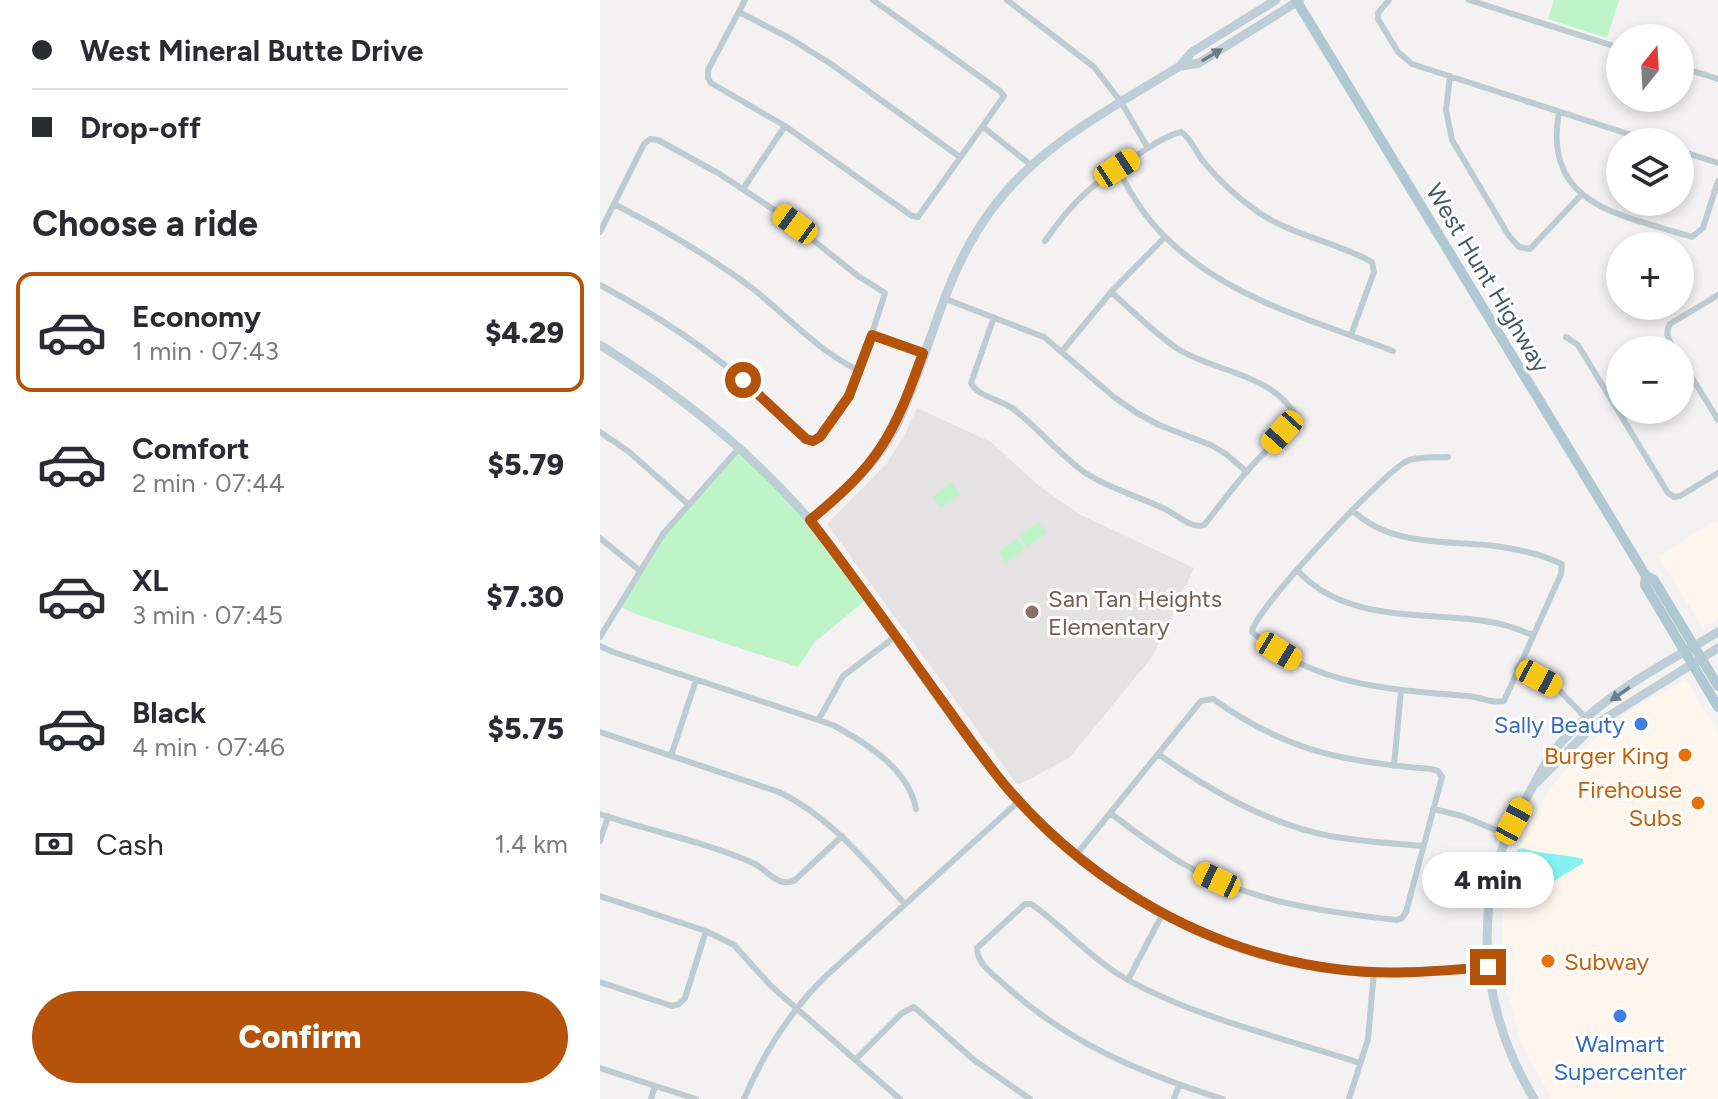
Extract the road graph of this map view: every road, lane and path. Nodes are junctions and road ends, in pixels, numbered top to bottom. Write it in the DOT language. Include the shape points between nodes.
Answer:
graph roads {
  1 [pos="745,0"];
  2 [pos="873,0"];
  3 [pos="1007,0"];
  4 [pos="1276,0"];
  5 [pos="1389,0"];
  6 [pos="1469,0"];
  7 [pos="1298,1"];
  8 [pos="739,12"];
  9 [pos="1606,44"];
  10 [pos="1180,66"];
  11 [pos="1694,71"];
  12 [pos="1450,76"];
  13 [pos="1718,79"];
  14 [pos="1121,102"];
  15 [pos="1559,112"];
  16 [pos="785,126"];
  17 [pos="983,127"];
  18 [pos="1609,128"];
  19 [pos="1148,148"];
  20 [pos="1694,155"];
  21 [pos="960,157"];
  22 [pos="1718,163"];
  23 [pos="1031,165"];
  24 [pos="1117,168"];
  25 [pos="1718,181"];
  26 [pos="743,189"];
  27 [pos="1582,194"];
  28 [pos="614,204"];
  29 [pos="600,232"];
  30 [pos="1165,237"];
  31 [pos="1045,241"];
  32 [pos="600,285"];
  33 [pos="1111,292"];
  34 [pos="1718,295"];
  35 [pos="943,298"];
  36 [pos="994,317"];
  37 [pos="872,335"];
  38 [pos="1351,335"];
  39 [pos="1669,336"];
  40 [pos="1566,337"];
  41 [pos="600,345"];
  42 [pos="1063,350"];
  43 [pos="1393,351"];
  44 [pos="923,353"];
  45 [pos="860,371"];
  46 [pos="1694,386"];
  47 [pos="1606,389"];
  48 [pos="1718,420"];
  49 [pos="1628,424"];
  50 [pos="600,432"];
  51 [pos="740,447"];
  52 [pos="1448,457"];
  53 [pos="1247,472"];
  54 [pos="1718,473"];
  55 [pos="689,505"];
  56 [pos="1352,510"];
  57 [pos="810,520"];
  58 [pos="600,538"];
  59 [pos="639,570"];
  60 [pos="1298,571"];
  61 [pos="1718,632"];
  62 [pos="1533,635"];
  63 [pos="896,636"];
  64 [pos="600,637"];
  65 [pos="600,646"];
  66 [pos="1718,648"];
  67 [pos="1690,649"];
  68 [pos="1696,661"];
  69 [pos="1517,669"];
  70 [pos="696,680"];
  71 [pos="1718,686"];
  72 [pos="1401,691"];
  73 [pos="1718,707"];
  74 [pos="1586,718"];
  75 [pos="819,719"];
  76 [pos="600,732"];
  77 [pos="1158,754"];
  78 [pos="671,756"];
  79 [pos="1394,766"];
  80 [pos="1534,785"];
  81 [pos="1019,801"];
  82 [pos="916,809"];
  83 [pos="1433,809"];
  84 [pos="1110,813"];
  85 [pos="604,815"];
  86 [pos="1508,835"];
  87 [pos="842,836"];
  88 [pos="600,841"];
  89 [pos="1423,846"];
  90 [pos="1076,855"];
  91 [pos="600,896"];
  92 [pos="905,904"];
  93 [pos="1163,913"];
  94 [pos="706,931"];
  95 [pos="1488,967"];
  96 [pos="1374,971"];
  97 [pos="1128,980"];
  98 [pos="600,982"];
  99 [pos="795,1007"];
  100 [pos="856,1059"];
  101 [pos="1360,1063"];
  102 [pos="600,1068"];
  103 [pos="1179,1085"];
  104 [pos="655,1086"];
  105 [pos="651,1099"];
  106 [pos="696,1099"];
  107 [pos="744,1099"];
  108 [pos="900,1099"];
  109 [pos="1030,1099"];
  110 [pos="1174,1099"];
  111 [pos="1223,1099"];
  112 [pos="1349,1099"];
  113 [pos="1534,1099"];
  1 -- 8 [label="street"];
  2 -- 17 [label="street" via="1000,91 1004,96"];
  3 -- 14 [label="street" via="1094,67"];
  4 -- 10 [label="street" via="1192,52"];
  5 -- 12 [label="street" via="1378,13 1381,27 1405,60"];
  6 -- 9 [label="street"];
  10 -- 7 [label="street, one-way" via="1199,63"];
  7 -- 67 [label="main road, West Hunt Highway" via="1646,576 1645,585"];
  8 -- 16 [label="street" via="708,78"];
  8 -- 21 [label="street" via="831,64"];
  10 -- 14 [label="street"];
  11 -- 13 [label="street"];
  12 -- 15 [label="street"];
  12 -- 27 [label="street" via="1446,110 1452,140 1509,236 1530,249"];
  14 -- 19 [label="street"];
  14 -- 23 [label="street"];
  15 -- 18 [label="street"];
  15 -- 27 [label="street" via="1556,137 1562,168"];
  16 -- 21 [label="street" via="912,216 918,217"];
  16 -- 26 [label="street"];
  17 -- 21 [label="street"];
  17 -- 23 [label="street"];
  19 -- 24 [label="street"];
  19 -- 38 [label="street" via="1181,132 1204,163 1261,214 1372,262 1374,272"];
  20 -- 22 [label="street"];
  23 -- 35 [label="street" via="991,210"];
  24 -- 30 [label="street"];
  24 -- 31 [label="street" via="1075,201"];
  25 -- 27 [label="street" via="1703,228 1692,237 1594,205"];
  26 -- 28 [label="street" via="650,139"];
  26 -- 37 [label="street" via="885,293"];
  28 -- 29 [label="street"];
  28 -- 45 [label="street" via="752,288 832,355"];
  30 -- 33 [label="street"];
  30 -- 38 [label="street" via="1211,274 1254,299"];
  32 -- 45 [label="street" via="702,346 806,439 820,437"];
  33 -- 42 [label="street"];
  33 -- 53 [label="street" via="1177,348 1268,388 1292,410 1294,422"];
  34 -- 39 [label="street" via="1670,324"];
  35 -- 36 [label="street"];
  35 -- 44 [label="street"];
  36 -- 42 [label="street"];
  36 -- 53 [label="street" via="971,383 1015,410 1087,474 1198,527"];
  37 -- 44 [label="street"];
  37 -- 45 [label="street"];
  38 -- 43 [label="street"];
  40 -- 47 [label="street" via="1578,345"];
  41 -- 51 [label="street" via="666,387"];
  42 -- 53 [label="street" via="1137,413 1211,445"];
  44 -- 57 [label="street" via="883,447 852,486"];
  46 -- 48 [label="street"];
  49 -- 54 [label="street" via="1674,497"];
  50 -- 55 [label="street"];
  51 -- 55 [label="street"];
  51 -- 57 [label="street"];
  52 -- 56 [label="street" via="1405,462"];
  55 -- 59 [label="street"];
  56 -- 60 [label="street"];
  56 -- 62 [label="street" via="1367,524 1400,537 1520,550 1562,564"];
  57 -- 63 [label="street"];
  58 -- 59 [label="street"];
  59 -- 64 [label="street"];
  60 -- 62 [label="street" via="1307,582 1352,605 1490,621"];
  60 -- 72 [label="street" via="1256,620 1252,632 1322,674"];
  61 -- 67 [label="street"];
  62 -- 69 [label="street"];
  63 -- 75 [label="street" via="843,676"];
  63 -- 81 [label="street"];
  65 -- 70 [label="street"];
  66 -- 68 [label="street"];
  67 -- 68 [label="main road, West Hunt Highway"];
  67 -- 74 [label="street, one-way"];
  68 -- 71 [label="main road, West Hunt Highway"];
  68 -- 73 [label="main road, West Hunt Highway"];
  68 -- 80 [label="street" via="1593,726"];
  69 -- 72 [label="street" via="1499,703"];
  69 -- 74 [label="street" via="1555,686"];
  70 -- 75 [label="street"];
  70 -- 78 [label="street"];
  72 -- 79 [label="street"];
  74 -- 80 [label="street" via="1544,761"];
  75 -- 82 [label="street" via="890,765 909,787"];
  76 -- 78 [label="street"];
  77 -- 79 [label="street" via="1201,701 1213,699 1253,725 1312,750"];
  77 -- 84 [label="street"];
  77 -- 89 [label="street" via="1224,797 1277,820 1329,836"];
  78 -- 87 [label="street" via="779,792 821,816"];
  79 -- 83 [label="street" via="1438,771 1442,777"];
  80 -- 86 [label="street"];
  81 -- 90 [label="street"];
  81 -- 92 [label="street"];
  83 -- 86 [label="street"];
  83 -- 89 [label="street"];
  84 -- 89 [label="street" via="1187,866 1247,891 1314,910 1397,920 1402,918"];
  84 -- 90 [label="street"];
  85 -- 87 [label="street" via="754,863 789,883"];
  85 -- 88 [label="street"];
  86 -- 95 [label="street" via="1490,895"];
  87 -- 92 [label="street"];
  90 -- 93 [label="street"];
  91 -- 94 [label="street"];
  92 -- 99 [label="street"];
  93 -- 96 [label="street" via="1251,952 1338,970"];
  93 -- 97 [label="street"];
  94 -- 98 [label="street" via="679,1004"];
  94 -- 99 [label="street" via="734,945"];
  95 -- 96 [label="street"];
  95 -- 113 [label="street" via="1503,1037"];
  96 -- 101 [label="street" via="1371,1025"];
  97 -- 101 [label="street" via="1200,1011"];
  97 -- 103 [label="street" via="1031,904 977,948 977,956 1004,984 1049,1021 1105,1055"];
  99 -- 100 [label="street"];
  99 -- 107 [label="street"];
  100 -- 108 [label="street"];
  100 -- 109 [label="street" via="914,1007 974,1060"];
  101 -- 112 [label="street"];
  102 -- 104 [label="street"];
  103 -- 110 [label="street"];
  103 -- 111 [label="street"];
  104 -- 105 [label="street"];
  104 -- 106 [label="street"];
}
